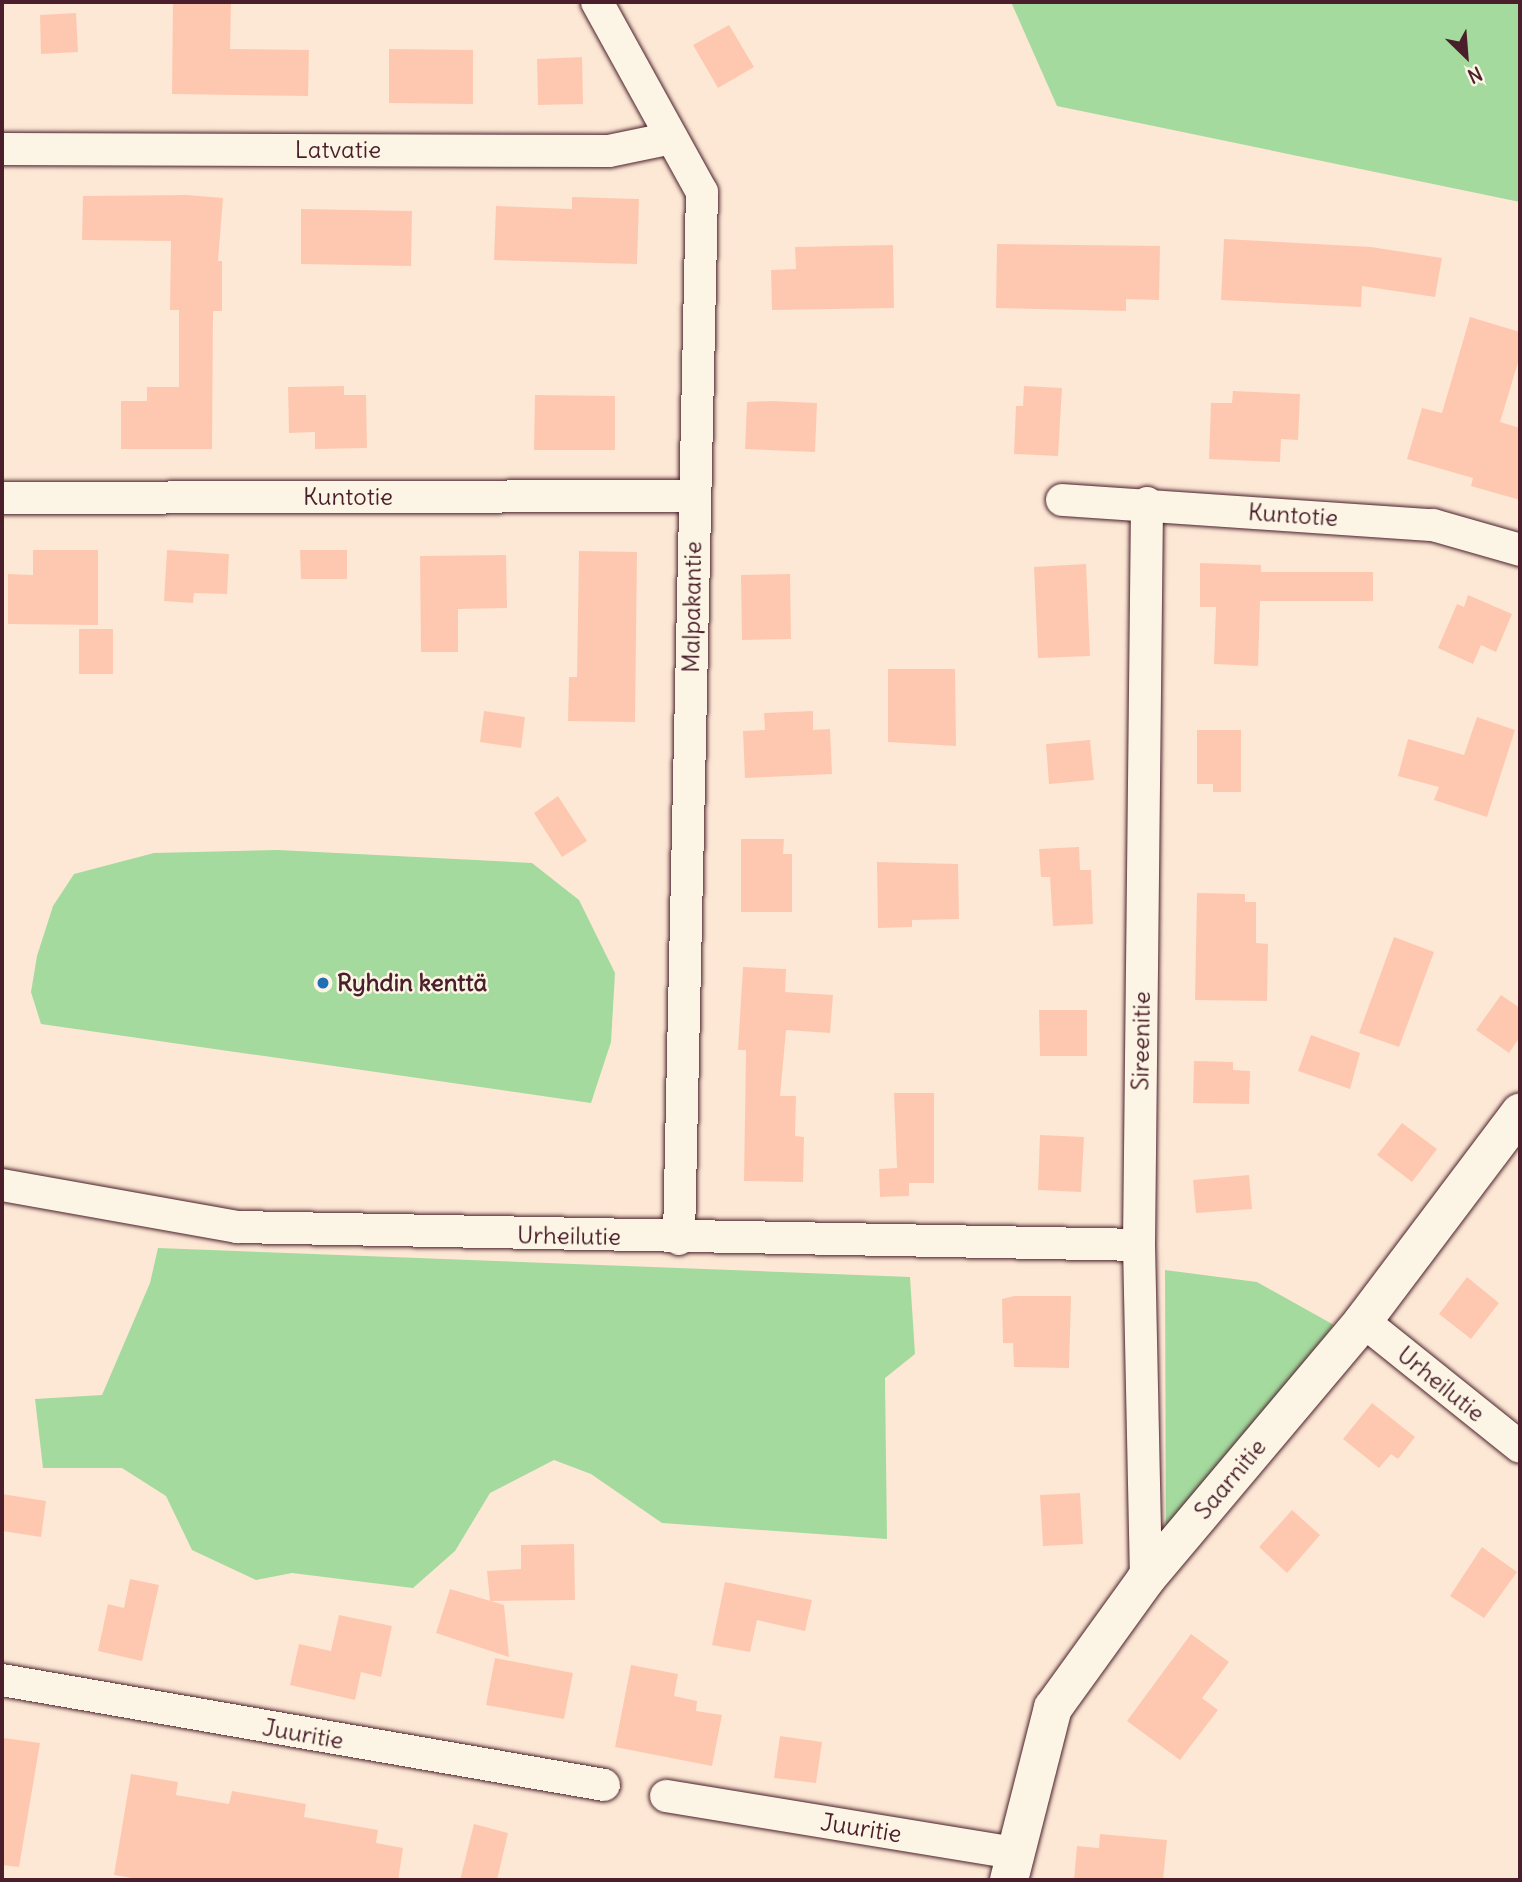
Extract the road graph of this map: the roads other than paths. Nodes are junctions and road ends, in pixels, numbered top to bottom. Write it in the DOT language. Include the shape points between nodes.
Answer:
graph roads {
  1 [pos="597,2"];
  2 [pos="672,138"];
  3 [pos="2,149"];
  4 [pos="695,496"];
  5 [pos="2,498"];
  6 [pos="1062,500"];
  7 [pos="1147,503"];
  8 [pos="1520,550"];
  9 [pos="1520,1113"];
  10 [pos="2,1185"];
  11 [pos="679,1239"];
  12 [pos="1139,1245"];
  13 [pos="1363,1321"];
  14 [pos="1520,1447"];
  15 [pos="1146,1579"];
  16 [pos="2,1680"];
  17 [pos="604,1785"];
  18 [pos="666,1796"];
  19 [pos="1011,1867"];
  1 -- 2 [label="street, Malpakantie"];
  2 -- 3 [label="street, Latvatie" via="609,151"];
  2 -- 4 [label="street, Malpakantie" via="702,192"];
  4 -- 5 [label="street, Kuntotie"];
  4 -- 11 [label="street, Malpakantie"];
  6 -- 7 [label="street, Kuntotie"];
  7 -- 8 [label="street, Kuntotie" via="1433,525"];
  7 -- 12 [label="street, Sireenitie"];
  9 -- 13 [label="street, Saarnitie"];
  10 -- 11 [label="street, Urheilutie" via="237,1227"];
  11 -- 12 [label="street, Urheilutie"];
  12 -- 15 [label="street, Sireenitie"];
  13 -- 14 [label="street, Urheilutie"];
  13 -- 15 [label="street, Saarnitie"];
  15 -- 19 [label="street, Saarnitie" via="1054,1708"];
  16 -- 17 [label="street, Juuritie"];
  18 -- 19 [label="street, Juuritie"];
}
